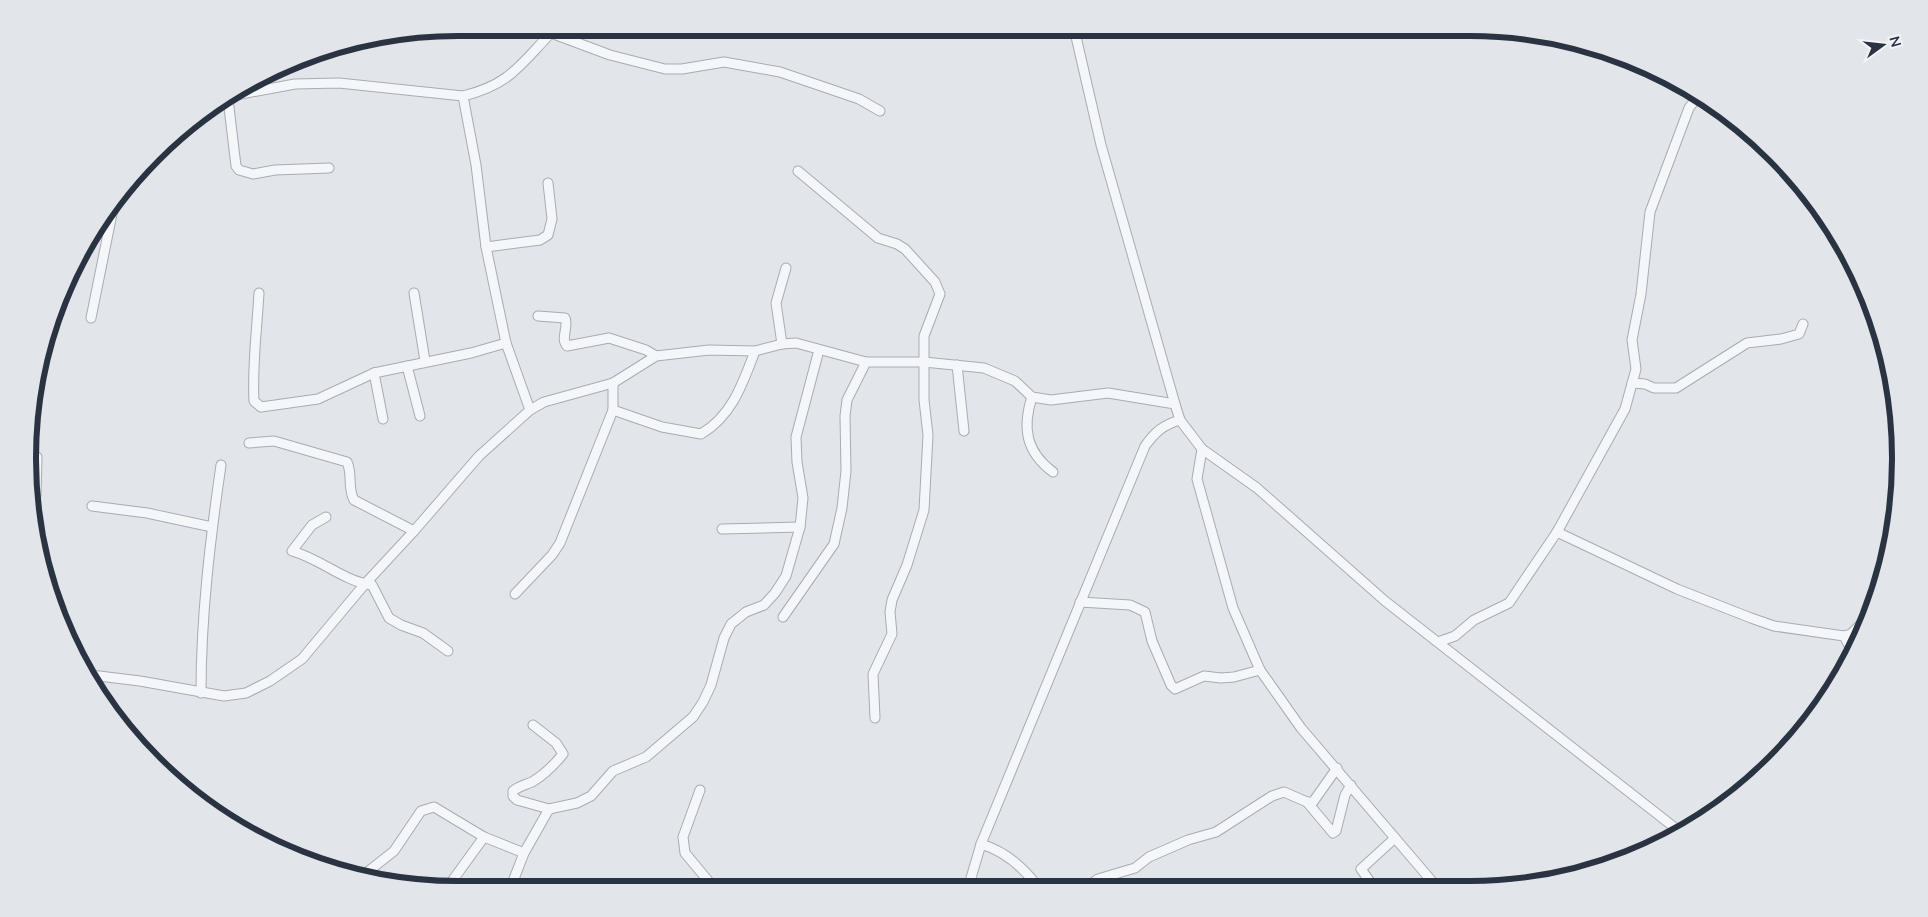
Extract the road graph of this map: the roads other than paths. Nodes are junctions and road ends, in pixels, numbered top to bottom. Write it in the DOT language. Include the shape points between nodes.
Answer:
graph roads {
  1 [pos="547,36"];
  2 [pos="561,36"];
  3 [pos="576,36"];
  4 [pos="1076,36"];
  5 [pos="576,40"];
  6 [pos="247,93"];
  7 [pos="463,96"];
  8 [pos="1694,101"];
  9 [pos="229,104"];
  10 [pos="880,111"];
  11 [pos="329,168"];
  12 [pos="798,171"];
  13 [pos="548,183"];
  14 [pos="111,218"];
  15 [pos="486,247"];
  16 [pos="786,268"];
  17 [pos="258,293"];
  18 [pos="414,293"];
  19 [pos="538,316"];
  20 [pos="91,318"];
  21 [pos="1804,324"];
  22 [pos="506,343"];
  23 [pos="782,344"];
  24 [pos="819,350"];
  25 [pos="755,351"];
  26 [pos="656,356"];
  27 [pos="425,361"];
  28 [pos="866,362"];
  29 [pos="924,362"];
  30 [pos="957,365"];
  31 [pos="407,366"];
  32 [pos="374,373"];
  33 [pos="613,383"];
  34 [pos="1632,383"];
  35 [pos="1032,396"];
  36 [pos="1174,404"];
  37 [pos="530,410"];
  38 [pos="613,410"];
  39 [pos="420,416"];
  40 [pos="382,419"];
  41 [pos="1180,420"];
  42 [pos="964,431"];
  43 [pos="250,442"];
  44 [pos="1202,449"];
  45 [pos="37,457"];
  46 [pos="36,464"];
  47 [pos="221,466"];
  48 [pos="1053,472"];
  49 [pos="92,506"];
  50 [pos="326,517"];
  51 [pos="800,526"];
  52 [pos="212,527"];
  53 [pos="722,529"];
  54 [pos="414,531"];
  55 [pos="1557,532"];
  56 [pos="364,584"];
  57 [pos="516,594"];
  58 [pos="1080,602"];
  59 [pos="783,617"];
  60 [pos="1855,630"];
  61 [pos="1844,636"];
  62 [pos="1438,642"];
  63 [pos="1848,644"];
  64 [pos="448,651"];
  65 [pos="1260,670"];
  66 [pos="96,676"];
  67 [pos="201,693"];
  68 [pos="874,718"];
  69 [pos="533,725"];
  70 [pos="1337,768"];
  71 [pos="1351,785"];
  72 [pos="700,790"];
  73 [pos="1307,802"];
  74 [pos="549,809"];
  75 [pos="1674,827"];
  76 [pos="484,837"];
  77 [pos="1395,838"];
  78 [pos="981,844"];
  79 [pos="524,853"];
  80 [pos="369,871"];
  81 [pos="452,881"];
  82 [pos="513,881"];
  83 [pos="708,881"];
  84 [pos="970,881"];
  85 [pos="1033,881"];
  86 [pos="1095,881"];
  87 [pos="1369,881"];
  88 [pos="1432,881"];
  1 -- 7 [label="street" via="503,82"];
  2 -- 5 [label="street"];
  3 -- 5 [label="street"];
  4 -- 36 [label="street" via="1101,144"];
  5 -- 10 [label="street" via="610,55 665,69 724,62 780,72 859,100"];
  6 -- 7 [label="street" via="295,84 339,83"];
  7 -- 15 [label="street"];
  8 -- 34 [label="street" via="1650,212 1641,294 1632,340 1636,369"];
  9 -- 11 [label="street" via="239,170 253,174"];
  12 -- 29 [label="street" via="878,238 905,249 935,282 940,294 925,329"];
  13 -- 15 [label="street" via="552,219 548,235 540,240"];
  14 -- 20 [label="street"];
  15 -- 22 [label="street"];
  16 -- 23 [label="street" via="776,303"];
  17 -- 32 [label="street" via="253,360 254,401 257,405 318,399"];
  18 -- 27 [label="street"];
  19 -- 26 [label="street" via="565,318 564,341 567,346 609,338"];
  21 -- 34 [label="street" via="1799,334 1743,345 1676,388"];
  22 -- 27 [label="street"];
  22 -- 37 [label="street"];
  23 -- 24 [label="street" via="796,343"];
  23 -- 25 [label="street"];
  24 -- 28 [label="street"];
  24 -- 51 [label="street" via="796,437 803,498"];
  25 -- 26 [label="street" via="709,350"];
  25 -- 38 [label="street" via="736,399 711,428 701,434 662,427"];
  26 -- 33 [label="street"];
  27 -- 31 [label="street"];
  28 -- 29 [label="street"];
  28 -- 59 [label="street" via="847,400 846,471 834,544"];
  29 -- 30 [label="street"];
  29 -- 68 [label="street" via="928,435 924,510 892,600 892,634 873,674"];
  30 -- 35 [label="street" via="984,368 1015,381"];
  30 -- 42 [label="street"];
  31 -- 32 [label="street"];
  31 -- 39 [label="street"];
  32 -- 40 [label="street"];
  33 -- 37 [label="street" via="544,402"];
  33 -- 38 [label="street"];
  34 -- 55 [label="street" via="1625,409"];
  35 -- 36 [label="street" via="1051,400 1108,393"];
  35 -- 48 [label="street" via="1026,426 1030,443 1040,462"];
  36 -- 41 [label="street"];
  37 -- 54 [label="street" via="479,456"];
  38 -- 57 [label="street" via="560,543"];
  41 -- 44 [label="street"];
  41 -- 58 [label="street" via="1155,432 1146,446"];
  43 -- 54 [label="street" via="274,441 347,462 350,468 349,491 354,500"];
  44 -- 62 [label="street" via="1257,488 1385,601"];
  44 -- 65 [label="street" via="1197,479 1233,608"];
  45 -- 46 [label="street"];
  47 -- 52 [label="street"];
  49 -- 52 [label="street" via="147,513"];
  50 -- 56 [label="street" via="312,525 292,551 307,555"];
  51 -- 53 [label="street"];
  51 -- 74 [label="street" via="786,576 776,593 764,605 746,612 730,624 711,686 692,717 646,757 613,771 591,796 577,803"];
  52 -- 67 [label="street" via="201,646"];
  54 -- 56 [label="street"];
  55 -- 61 [label="street" via="1677,589 1750,618 1774,626"];
  55 -- 62 [label="street" via="1510,603 1474,620 1455,636"];
  56 -- 64 [label="street" via="372,585 389,618 423,633"];
  56 -- 67 [label="street" via="302,659 270,681 246,693 224,696"];
  58 -- 65 [label="street" via="1130,605 1145,612 1152,641 1175,688 1204,676 1234,677"];
  58 -- 78 [label="street"];
  60 -- 61 [label="street"];
  61 -- 63 [label="street"];
  62 -- 75 [label="street"];
  65 -- 70 [label="street" via="1301,728"];
  66 -- 67 [label="street"];
  69 -- 74 [label="street" via="556,743 563,754 532,782 513,791 513,796"];
  70 -- 71 [label="street"];
  70 -- 73 [label="street" via="1317,799"];
  71 -- 73 [label="street" via="1345,795 1336,831 1333,832"];
  71 -- 77 [label="street"];
  72 -- 83 [label="street" via="683,837 685,853"];
  73 -- 86 [label="street" via="1284,792 1272,796 1216,832 1149,857 1136,868"];
  74 -- 79 [label="street"];
  76 -- 79 [label="street"];
  76 -- 80 [label="street" via="434,807 427,808 421,811 394,851"];
  76 -- 81 [label="street"];
  77 -- 87 [label="street" via="1361,869"];
  77 -- 88 [label="street"];
  78 -- 84 [label="street"];
  78 -- 85 [label="street" via="1006,856"];
  79 -- 82 [label="street"];
}
